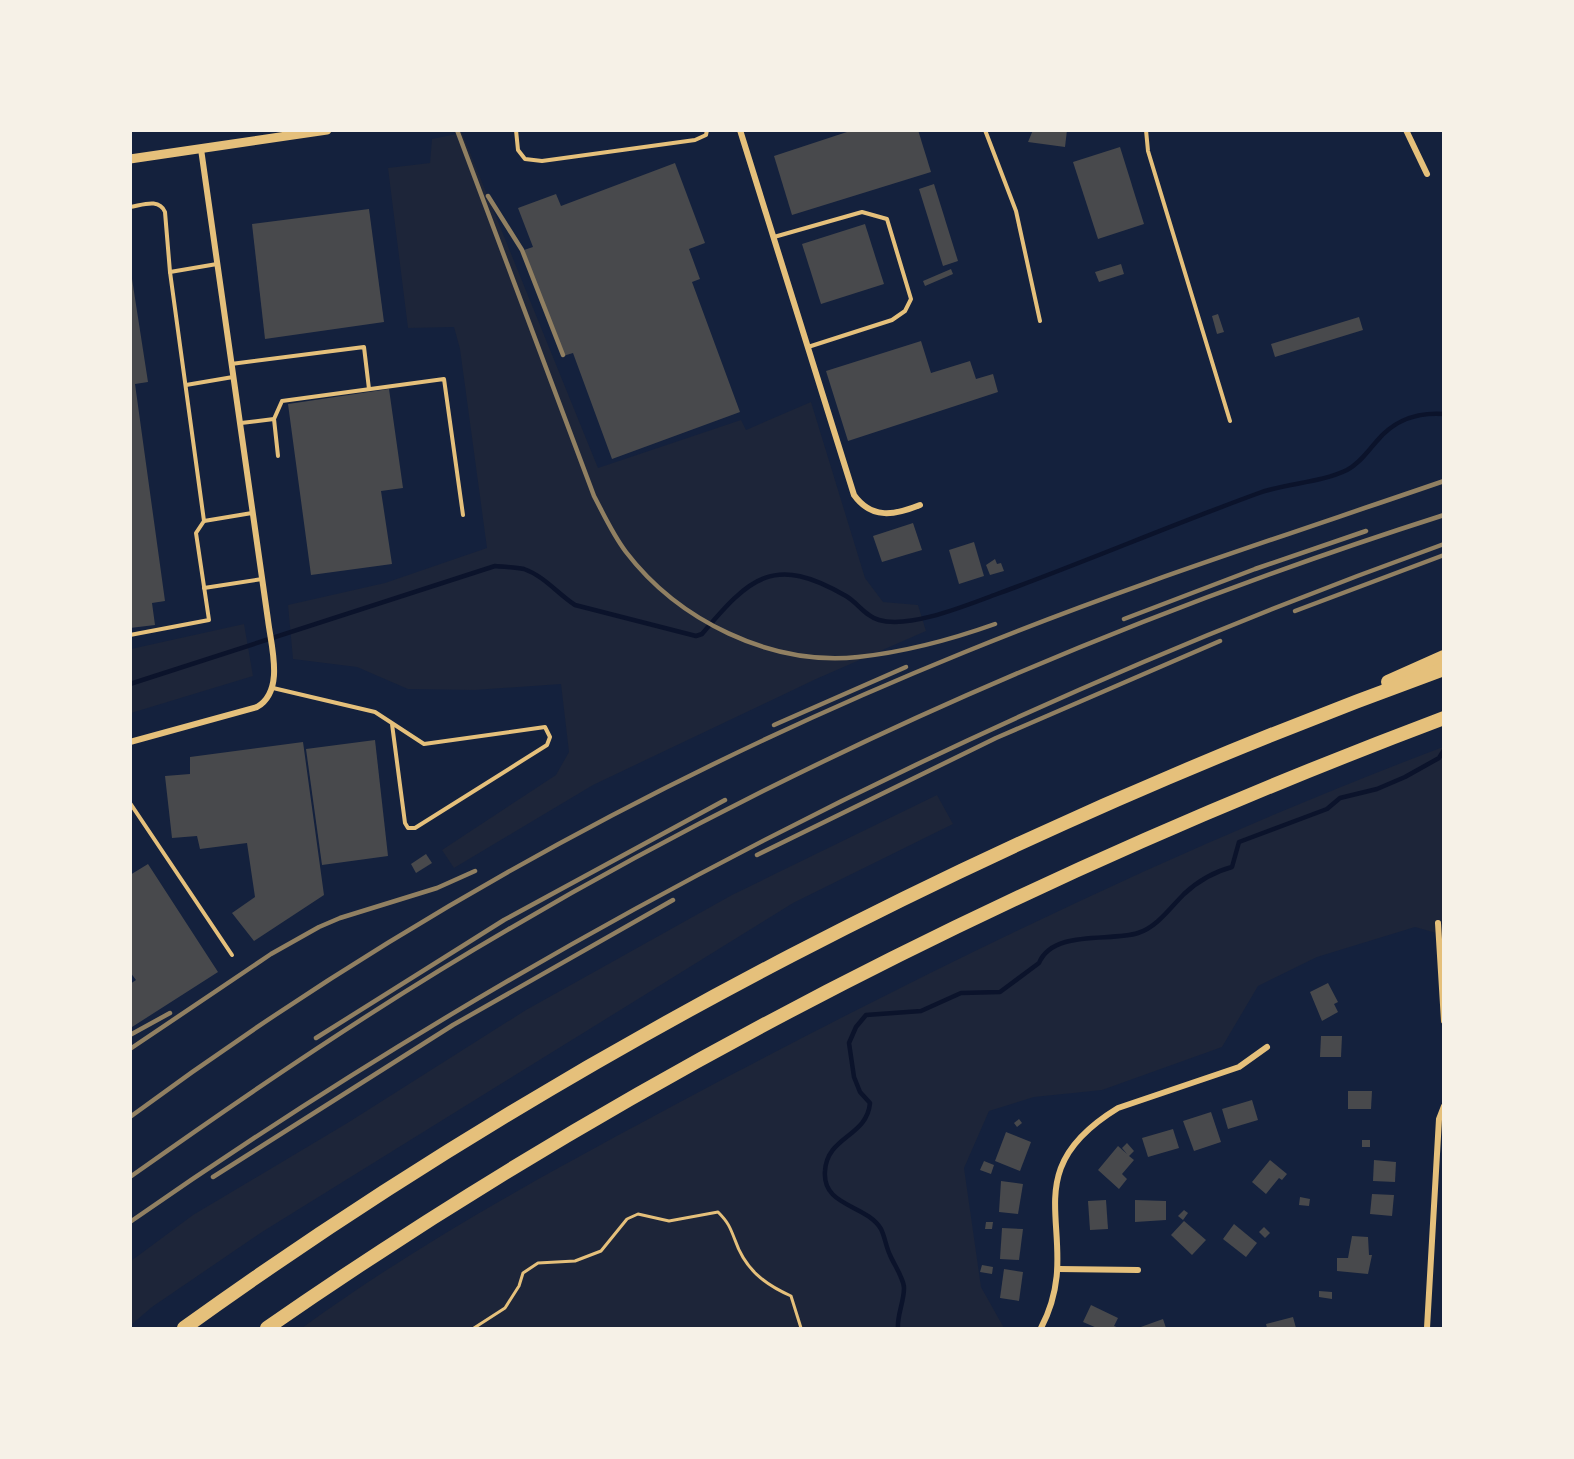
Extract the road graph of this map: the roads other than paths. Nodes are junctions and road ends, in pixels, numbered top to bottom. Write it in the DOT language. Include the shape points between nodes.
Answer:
graph roads {
  1 [pos="327,130"];
  2 [pos="516,130"];
  3 [pos="707,130"];
  4 [pos="740,130"];
  5 [pos="985,130"];
  6 [pos="1146,130"];
  7 [pos="1406,130"];
  8 [pos="201,149"];
  9 [pos="130,159"];
  10 [pos="1427,174"];
  11 [pos="130,207"];
  12 [pos="774,237"];
  13 [pos="217,264"];
  14 [pos="170,272"];
  15 [pos="1040,321"];
  16 [pos="808,346"];
  17 [pos="231,364"];
  18 [pos="233,377"];
  19 [pos="186,385"];
  20 [pos="369,389"];
  21 [pos="274,419"];
  22 [pos="1230,422"];
  23 [pos="240,423"];
  24 [pos="278,456"];
  25 [pos="920,505"];
  26 [pos="253,513"];
  27 [pos="463,515"];
  28 [pos="204,521"];
  29 [pos="262,579"];
  30 [pos="204,588"];
  31 [pos="130,635"];
  32 [pos="1443,657"];
  33 [pos="1443,669"];
  34 [pos="273,688"];
  35 [pos="1328,713"];
  36 [pos="1443,718"];
  37 [pos="392,724"];
  38 [pos="130,742"];
  39 [pos="130,802"];
  40 [pos="1438,923"];
  41 [pos="232,955"];
  42 [pos="1443,1021"];
  43 [pos="1267,1047"];
  44 [pos="1443,1106"];
  45 [pos="1059,1269"];
  46 [pos="1138,1270"];
  47 [pos="184,1329"];
  48 [pos="267,1329"];
  49 [pos="1041,1329"];
  50 [pos="1427,1329"];
  1 -- 8 [label="street"];
  2 -- 3 [label="lane" via="519,150 525,159 542,161 695,140 706,135"];
  4 -- 12 [label="street"];
  5 -- 15 [label="lane" via="1016,212"];
  6 -- 22 [label="lane" via="1148,151"];
  7 -- 10 [label="street"];
  8 -- 9 [label="street"];
  8 -- 13 [label="street"];
  11 -- 14 [label="lane" via="157,203 162,206"];
  12 -- 16 [label="street"];
  12 -- 16 [label="lane" via="862,212 887,219 911,299 905,311 892,320"];
  13 -- 14 [label="lane"];
  13 -- 17 [label="street"];
  14 -- 19 [label="lane"];
  16 -- 25 [label="street" via="854,495 867,509 883,514 900,513"];
  17 -- 18 [label="street"];
  17 -- 20 [label="lane" via="364,347"];
  18 -- 19 [label="lane"];
  18 -- 23 [label="street"];
  19 -- 28 [label="lane"];
  20 -- 21 [label="lane" via="282,401"];
  20 -- 27 [label="lane" via="444,379"];
  21 -- 23 [label="lane"];
  21 -- 24 [label="lane"];
  23 -- 26 [label="street"];
  26 -- 28 [label="lane"];
  26 -- 29 [label="street"];
  28 -- 30 [label="lane" via="196,533"];
  29 -- 30 [label="lane"];
  29 -- 34 [label="street"];
  30 -- 31 [label="lane" via="209,620"];
  32 -- 35 [label="highway"];
  33 -- 35 [label="highway"];
  34 -- 37 [label="lane" via="375,712"];
  34 -- 38 [label="street" via="264,703 241,713"];
  35 -- 47 [label="highway" via="1123,798 999,855 707,1003 433,1161 286,1256"];
  36 -- 48 [label="highway" via="1169,830 842,985 568,1136 349,1272"];
  37 -- 37 [label="lane" via="424,744 545,727 550,737 547,745 415,828 408,828"];
  39 -- 41 [label="lane"];
  40 -- 42 [label="street"];
  43 -- 45 [label="street" via="1239,1067 1118,1108 1082,1133 1062,1160 1057,1175 1054,1195"];
  44 -- 50 [label="street" via="1439,1119"];
  45 -- 46 [label="street"];
  45 -- 49 [label="street" via="1052,1304"];
}
